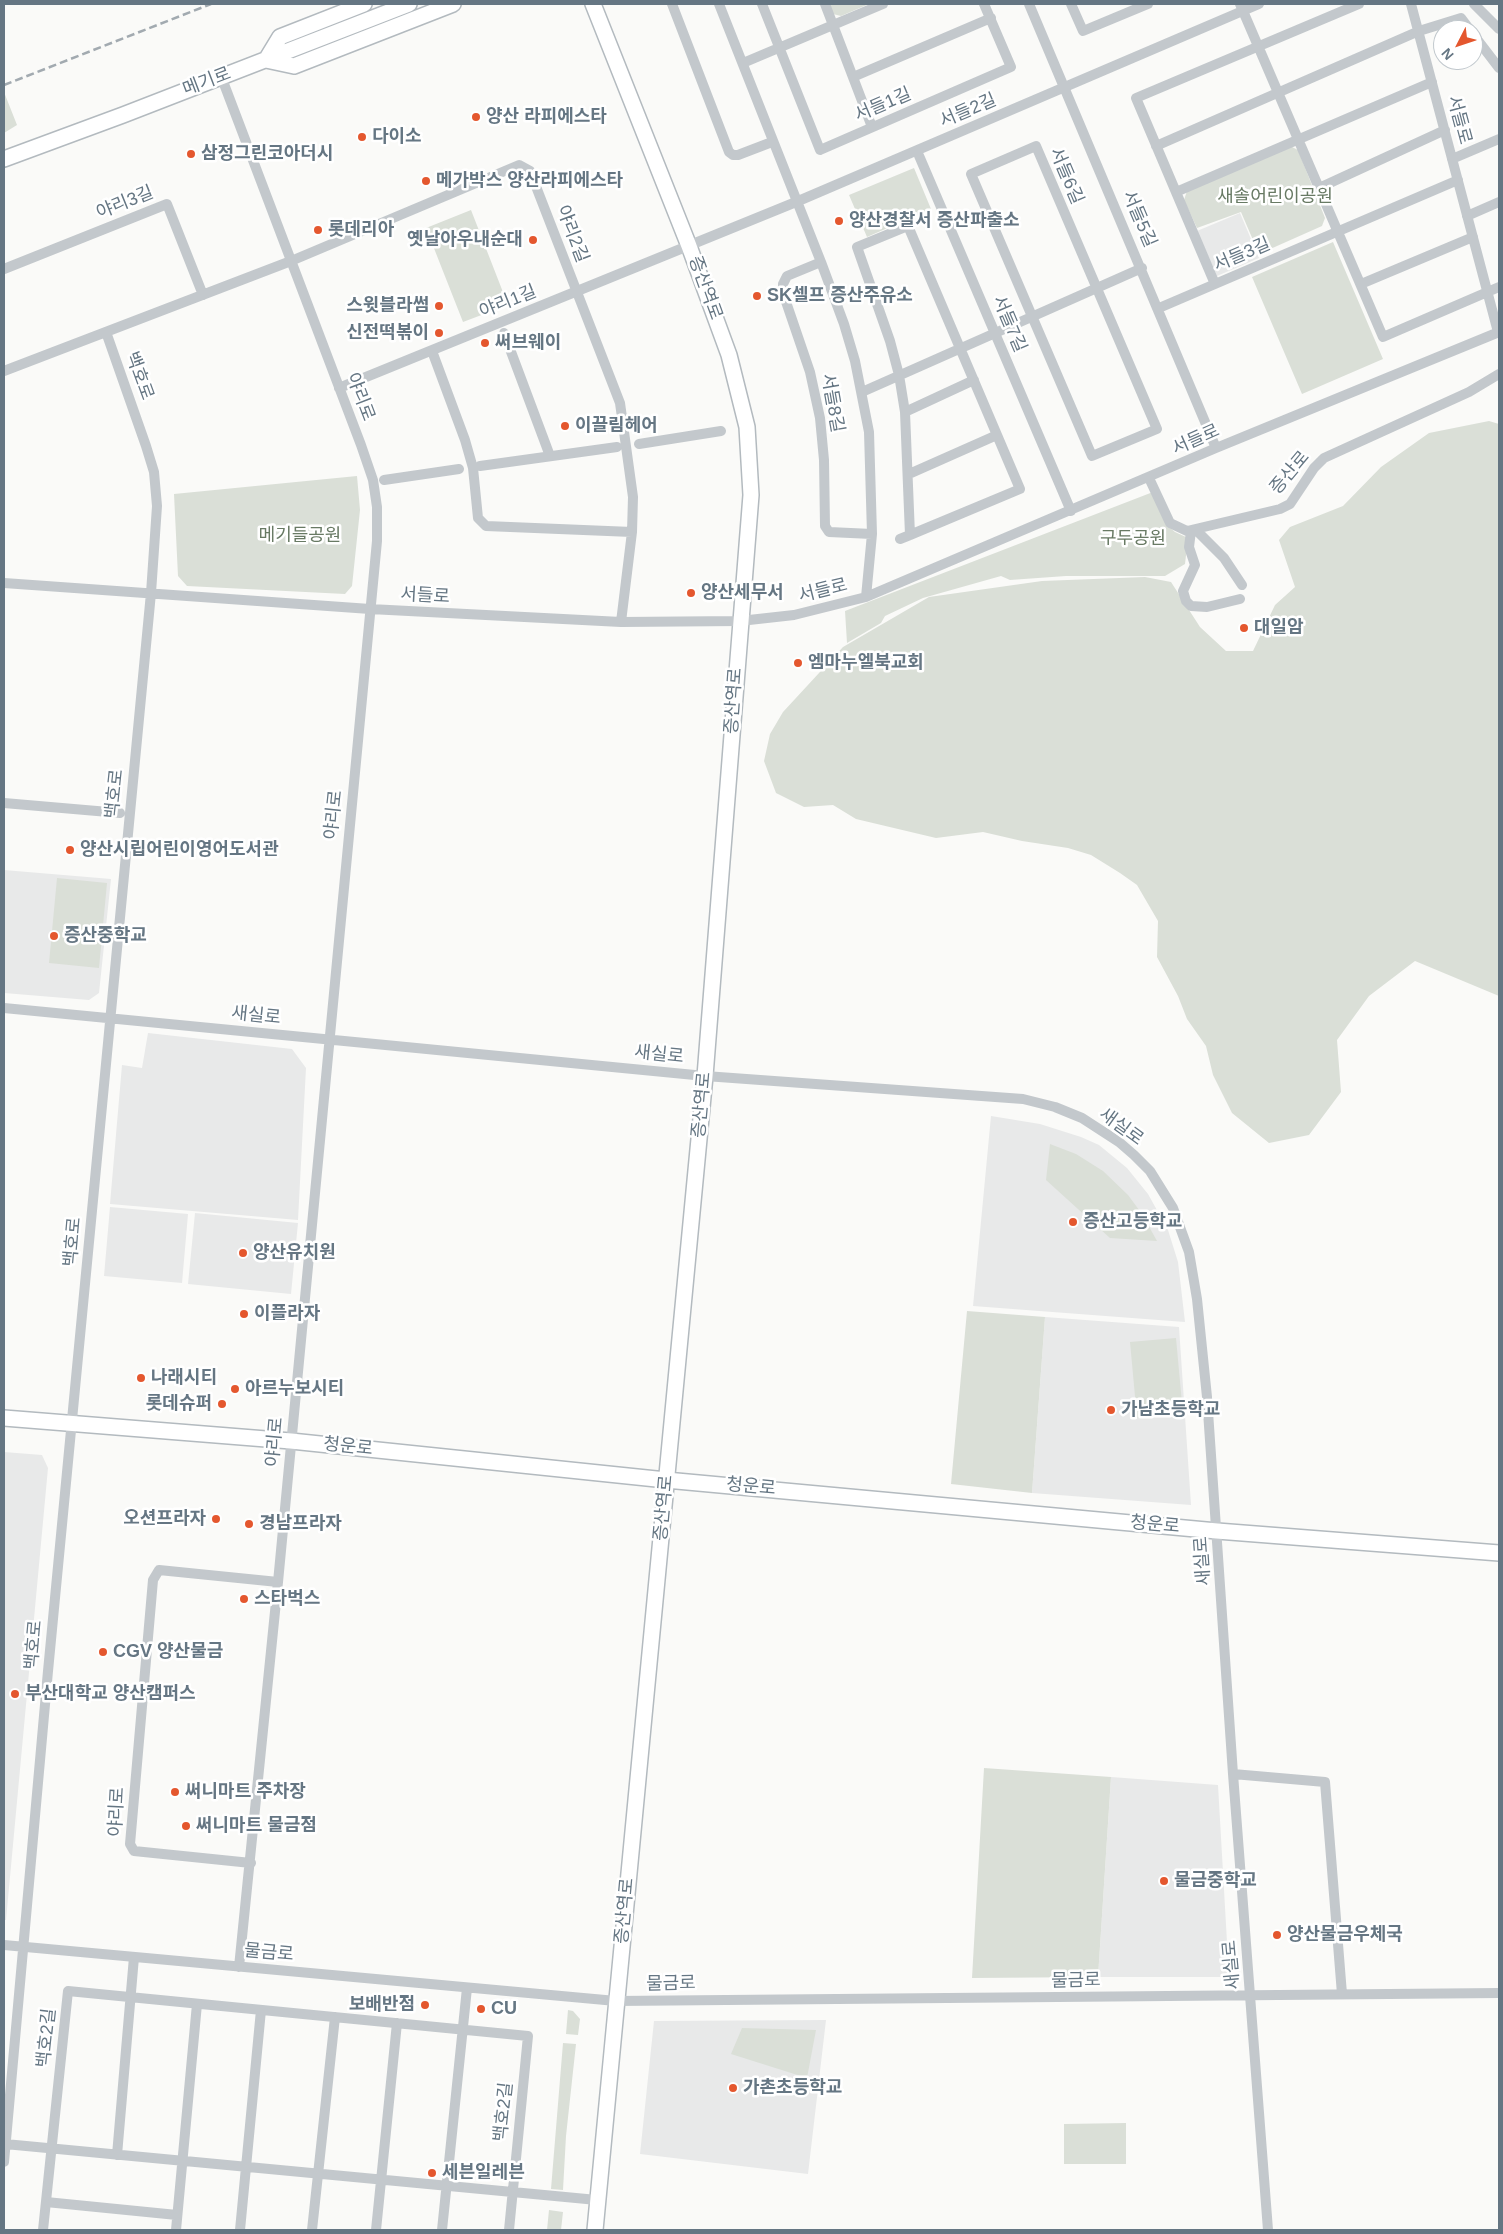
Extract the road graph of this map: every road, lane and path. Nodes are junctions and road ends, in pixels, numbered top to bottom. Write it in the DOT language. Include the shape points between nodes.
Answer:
graph roads {
  1 [pos="364,4"];
  2 [pos="409,4"];
  3 [pos="453,4"];
  4 [pos="593,4"];
  5 [pos="672,4"];
  6 [pos="718,4"];
  7 [pos="762,4"];
  8 [pos="825,4"];
  9 [pos="883,4"];
  10 [pos="984,4"];
  11 [pos="1029,4"];
  12 [pos="1070,4"];
  13 [pos="1148,4"];
  14 [pos="1259,4"];
  15 [pos="1359,4"];
  16 [pos="1411,4"];
  17 [pos="1474,4"];
  18 [pos="1241,7"];
  19 [pos="991,18"];
  20 [pos="833,25"];
  21 [pos="1433,27"];
  22 [pos="1499,29"];
  23 [pos="1419,31"];
  24 [pos="1258,46"];
  25 [pos="1483,47"];
  26 [pos="780,49"];
  27 [pos="266,60"];
  28 [pos="743,63"];
  29 [pos="1499,68"];
  30 [pos="221,76"];
  31 [pos="853,77"];
  32 [pos="1432,82"];
  33 [pos="1065,88"];
  34 [pos="1278,92"];
  35 [pos="872,127"];
  36 [pos="1445,130"];
  37 [pos="1298,139"];
  38 [pos="1499,139"];
  39 [pos="772,142"];
  40 [pos="1156,146"];
  41 [pos="917,150"];
  42 [pos="4,159"];
  43 [pos="1452,159"];
  44 [pos="1458,180"];
  45 [pos="1319,188"];
  46 [pos="1176,192"];
  47 [pos="796,202"];
  48 [pos="1499,202"];
  49 [pos="1467,216"];
  50 [pos="1338,232"];
  51 [pos="1473,237"];
  52 [pos="689,246"];
  53 [pos="291,261"];
  54 [pos="821,262"];
  55 [pos="1142,268"];
  56 [pos="4,269"];
  57 [pos="1216,284"];
  58 [pos="1360,284"];
  59 [pos="1499,287"];
  60 [pos="1097,288"];
  61 [pos="577,292"];
  62 [pos="1487,292"];
  63 [pos="203,295"];
  64 [pos="1159,308"];
  65 [pos="1032,317"];
  66 [pos="106,332"];
  67 [pos="1499,332"];
  68 [pos="504,333"];
  69 [pos="995,333"];
  70 [pos="961,348"];
  71 [pos="432,351"];
  72 [pos="4,372"];
  73 [pos="1499,374"];
  74 [pos="899,375"];
  75 [pos="974,380"];
  76 [pos="339,388"];
  77 [pos="862,392"];
  78 [pos="905,412"];
  79 [pos="721,431"];
  80 [pos="997,435"];
  81 [pos="639,444"];
  82 [pos="617,447"];
  83 [pos="1216,448"];
  84 [pos="550,456"];
  85 [pos="480,466"];
  86 [pos="460,469"];
  87 [pos="909,474"];
  88 [pos="1149,478"];
  89 [pos="384,480"];
  90 [pos="1071,511"];
  91 [pos="1193,530"];
  92 [pos="632,532"];
  93 [pos="872,534"];
  94 [pos="4,583"];
  95 [pos="1242,585"];
  96 [pos="151,593"];
  97 [pos="866,597"];
  98 [pos="1240,599"];
  99 [pos="370,609"];
  100 [pos="622,622"];
  101 [pos="740,622"];
  102 [pos="4,803"];
  103 [pos="120,813"];
  104 [pos="4,1008"];
  105 [pos="111,1018"];
  106 [pos="328,1039"];
  107 [pos="705,1076"];
  108 [pos="4,1418"];
  109 [pos="72,1424"];
  110 [pos="291,1441"];
  111 [pos="666,1480"];
  112 [pos="1217,1531"];
  113 [pos="1499,1553"];
  114 [pos="278,1582"];
  115 [pos="1233,1774"];
  116 [pos="250,1863"];
  117 [pos="4,1945"];
  118 [pos="23,1947"];
  119 [pos="134,1957"];
  120 [pos="239,1967"];
  121 [pos="467,1988"];
  122 [pos="1499,1993"];
  123 [pos="1342,1994"];
  124 [pos="1250,1995"];
  125 [pos="130,1997"];
  126 [pos="616,2001"];
  127 [pos="197,2004"];
  128 [pos="261,2010"];
  129 [pos="334,2017"];
  130 [pos="396,2023"];
  131 [pos="462,2030"];
  132 [pos="5,2144"];
  133 [pos="51,2149"];
  134 [pos="117,2155"];
  135 [pos="182,2161"];
  136 [pos="4,2162"];
  137 [pos="246,2167"];
  138 [pos="318,2174"];
  139 [pos="382,2179"];
  140 [pos="447,2185"];
  141 [pos="513,2192"];
  142 [pos="597,2200"];
  143 [pos="46,2202"];
  144 [pos="177,2215"];
  145 [pos="43,2230"];
  146 [pos="176,2230"];
  147 [pos="240,2230"];
  148 [pos="312,2230"];
  149 [pos="376,2230"];
  150 [pos="442,2230"];
  151 [pos="510,2230"];
  152 [pos="594,2230"];
  153 [pos="1268,2230"];
  1 -- 27 [label="street" via="280,37"];
  2 -- 27 [label="street, 메기로"];
  3 -- 27 [label="street" via="294,66"];
  4 -- 52 [label="street, 증산역로"];
  5 -- 39 [label="street" via="729,152 738,154"];
  6 -- 28 [label="street, 서들8길"];
  7 -- 26 [label="street, 서들1길"];
  8 -- 20 [label="street"];
  9 -- 20 [label="street"];
  10 -- 19 [label="street, 서들1길"];
  11 -- 33 [label="street, 서들5길"];
  12 -- 13 [label="street" via="1083,31"];
  14 -- 18 [label="street, 서들2길"];
  15 -- 24 [label="street"];
  16 -- 23 [label="street, 서들로"];
  17 -- 22 [label="street"];
  18 -- 24 [label="street"];
  18 -- 33 [label="street, 서들2길"];
  19 -- 31 [label="street"];
  19 -- 35 [label="street, 서들1길" via="1011,67"];
  20 -- 26 [label="street"];
  20 -- 31 [label="street"];
  21 -- 23 [label="street"];
  23 -- 32 [label="street, 서들로"];
  23 -- 34 [label="street"];
  24 -- 34 [label="street"];
  24 -- 40 [label="street" via="1136,98"];
  25 -- 29 [label="street"];
  26 -- 28 [label="street"];
  26 -- 35 [label="street, 서들1길" via="820,150"];
  27 -- 30 [label="street, 메기로"];
  28 -- 39 [label="street, 서들8길"];
  30 -- 42 [label="street, 메기로"];
  30 -- 53 [label="street, 야리로"];
  31 -- 35 [label="street"];
  32 -- 36 [label="street, 서들로"];
  32 -- 37 [label="street"];
  33 -- 41 [label="street, 서들2길"];
  33 -- 55 [label="street, 서들5길"];
  34 -- 37 [label="street"];
  34 -- 40 [label="street"];
  36 -- 43 [label="street, 서들로"];
  36 -- 45 [label="street"];
  37 -- 45 [label="street"];
  37 -- 46 [label="street"];
  38 -- 43 [label="street, 서들로"];
  39 -- 47 [label="street, 서들8길"];
  40 -- 46 [label="street"];
  41 -- 47 [label="street, 서들2길"];
  41 -- 69 [label="street, 서들7길"];
  43 -- 44 [label="street, 서들로"];
  44 -- 49 [label="street, 서들로"];
  44 -- 50 [label="street, 서들3길"];
  45 -- 50 [label="street"];
  46 -- 57 [label="street"];
  47 -- 52 [label="street, 서들2길"];
  47 -- 54 [label="street, 서들8길"];
  48 -- 49 [label="street"];
  49 -- 51 [label="street, 서들로"];
  50 -- 57 [label="street, 서들3길"];
  50 -- 58 [label="street"];
  51 -- 58 [label="street"];
  51 -- 62 [label="street, 서들로"];
  52 -- 61 [label="street, 야리1길"];
  52 -- 101 [label="street, 증산역로" via="729,355 747,426 751,496"];
  53 -- 61 [label="street, 야리2길" via="519,165 530,172"];
  53 -- 63 [label="street"];
  53 -- 76 [label="street, 야리로"];
  54 -- 77 [label="street, 서들8길" via="844,324"];
  54 -- 93 [label="street, 서들8길" via="786,276 783,293 810,372 820,418 824,526 829,532"];
  55 -- 60 [label="street"];
  55 -- 64 [label="street, 서들5길"];
  56 -- 63 [label="street, 야리3길" via="167,204"];
  57 -- 64 [label="street, 서들3길"];
  58 -- 62 [label="street" via="1383,337"];
  59 -- 62 [label="street"];
  60 -- 65 [label="street"];
  60 -- 65 [label="street, 서들6길" via="1157,428 1092,456"];
  60 -- 65 [label="street, 서들6길" via="1036,146 971,174"];
  61 -- 71 [label="street, 야리1길"];
  61 -- 92 [label="street, 야리2길" via="620,404 634,497"];
  62 -- 67 [label="street, 서들로"];
  63 -- 66 [label="street"];
  64 -- 83 [label="street, 서들5길"];
  65 -- 69 [label="street"];
  66 -- 72 [label="street"];
  66 -- 96 [label="street, 백호로" via="154,472 157,506"];
  67 -- 83 [label="street, 서들로"];
  68 -- 84 [label="street"];
  69 -- 70 [label="street"];
  69 -- 90 [label="street, 서들7길"];
  70 -- 74 [label="street"];
  70 -- 74 [label="street" via="908,226 857,247"];
  70 -- 75 [label="street"];
  71 -- 76 [label="street, 야리1길"];
  71 -- 92 [label="street" via="465,440 473,468 478,518 486,526"];
  73 -- 91 [label="street, 증산로" via="1469,392 1324,458 1290,504"];
  74 -- 77 [label="street"];
  74 -- 78 [label="street"];
  75 -- 78 [label="street"];
  75 -- 80 [label="street"];
  76 -- 99 [label="street, 야리로" via="373,480 377,507"];
  77 -- 93 [label="street, 서들8길" via="869,432"];
  78 -- 87 [label="street"];
  79 -- 81 [label="street"];
  80 -- 87 [label="street"];
  80 -- 87 [label="street" via="1020,489 905,537"];
  82 -- 84 [label="street"];
  83 -- 88 [label="street, 서들로"];
  84 -- 85 [label="street"];
  86 -- 89 [label="street"];
  88 -- 90 [label="street, 서들로"];
  88 -- 91 [label="street" via="1170,523 1181,529"];
  90 -- 97 [label="street, 서들로"];
  91 -- 95 [label="street" via="1224,558"];
  91 -- 98 [label="street" via="1189,548 1195,565 1183,591 1186,601 1191,606 1206,607"];
  92 -- 100 [label="street, 야리2길"];
  93 -- 97 [label="street, 서들8길"];
  94 -- 96 [label="street, 서들로"];
  96 -- 99 [label="street, 서들로"];
  96 -- 105 [label="street, 백호로"];
  97 -- 101 [label="street, 서들로" via="794,615"];
  99 -- 100 [label="street, 서들로"];
  99 -- 106 [label="street, 야리로"];
  100 -- 101 [label="street, 서들로"];
  101 -- 107 [label="street, 증산역로"];
  102 -- 103 [label="street"];
  104 -- 105 [label="street, 새실로"];
  105 -- 106 [label="street, 새실로"];
  105 -- 109 [label="street, 백호로"];
  106 -- 107 [label="street, 새실로"];
  106 -- 110 [label="street, 야리로"];
  107 -- 111 [label="street, 증산역로"];
  107 -- 112 [label="street, 새실로" via="1023,1099 1082,1118 1134,1155 1150,1172 1173,1208 1189,1252 1207,1397"];
  108 -- 109 [label="street, 청운로"];
  109 -- 110 [label="street, 청운로"];
  109 -- 118 [label="street, 백호로"];
  110 -- 111 [label="street, 청운로"];
  110 -- 114 [label="street, 야리로"];
  111 -- 112 [label="street, 청운로"];
  111 -- 126 [label="street, 증산역로"];
  112 -- 113 [label="street, 청운로"];
  112 -- 115 [label="street, 새실로"];
  114 -- 116 [label="street, 야리로"];
  114 -- 116 [label="street, 야리로" via="159,1570 153,1580 130,1844 134,1851"];
  115 -- 123 [label="street" via="1325,1782"];
  115 -- 124 [label="street, 새실로"];
  116 -- 120 [label="street, 야리로"];
  117 -- 118 [label="street, 물금로"];
  118 -- 119 [label="street, 물금로"];
  118 -- 132 [label="street, 백호로"];
  119 -- 120 [label="street, 물금로"];
  119 -- 125 [label="street"];
  120 -- 121 [label="street, 물금로"];
  121 -- 126 [label="street, 물금로"];
  121 -- 131 [label="street"];
  122 -- 123 [label="street, 물금로"];
  123 -- 124 [label="street, 물금로"];
  124 -- 126 [label="street, 물금로"];
  124 -- 153 [label="street, 새실로"];
  125 -- 127 [label="street, 백호2길"];
  125 -- 133 [label="street, 백호2길" via="68,1991"];
  125 -- 134 [label="street"];
  126 -- 142 [label="street, 증산역로"];
  127 -- 128 [label="street, 백호2길"];
  127 -- 135 [label="street"];
  128 -- 129 [label="street, 백호2길"];
  128 -- 137 [label="street"];
  129 -- 130 [label="street, 백호2길"];
  129 -- 138 [label="street"];
  130 -- 131 [label="street, 백호2길"];
  130 -- 139 [label="street"];
  131 -- 140 [label="street"];
  131 -- 141 [label="street, 백호2길" via="528,2036"];
  132 -- 133 [label="street"];
  132 -- 136 [label="street, 백호로"];
  133 -- 134 [label="street"];
  133 -- 143 [label="street, 백호2길"];
  134 -- 135 [label="street"];
  135 -- 137 [label="street"];
  135 -- 144 [label="street"];
  137 -- 138 [label="street"];
  137 -- 147 [label="street"];
  138 -- 139 [label="street"];
  138 -- 148 [label="street"];
  139 -- 140 [label="street"];
  139 -- 149 [label="street"];
  140 -- 141 [label="street"];
  140 -- 150 [label="street"];
  141 -- 142 [label="street"];
  141 -- 151 [label="street"];
  142 -- 152 [label="street, 증산역로"];
  143 -- 144 [label="street"];
  143 -- 145 [label="street, 백호2길"];
  144 -- 146 [label="street"];
}
